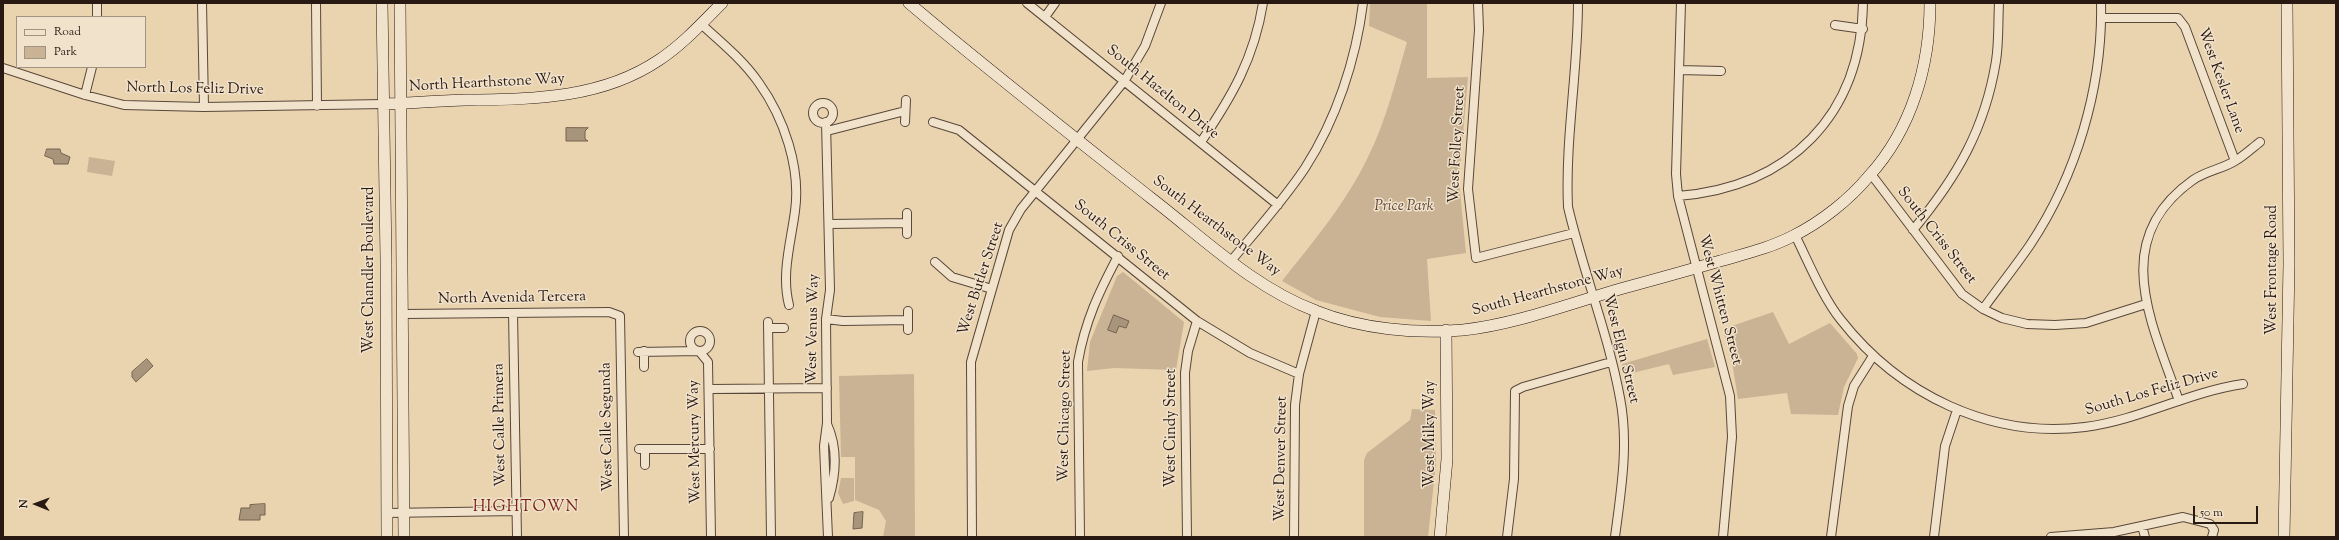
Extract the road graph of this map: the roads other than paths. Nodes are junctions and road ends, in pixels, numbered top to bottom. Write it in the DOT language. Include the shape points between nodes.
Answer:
graph roads {
  1 [pos="97,3"];
  2 [pos="202,3"];
  3 [pos="316,3"];
  4 [pos="382,3"];
  5 [pos="400,3"];
  6 [pos="722,3"];
  7 [pos="909,3"];
  8 [pos="1028,3"];
  9 [pos="1055,3"];
  10 [pos="1161,3"];
  11 [pos="1263,3"];
  12 [pos="1363,3"];
  13 [pos="1478,3"];
  14 [pos="1578,3"];
  15 [pos="1681,3"];
  16 [pos="1863,3"];
  17 [pos="1930,3"];
  18 [pos="1999,3"];
  19 [pos="2101,3"];
  20 [pos="2287,3"];
  21 [pos="97,16"];
  22 [pos="1045,18"];
  23 [pos="2101,18"];
  24 [pos="701,24"];
  25 [pos="1835,25"];
  26 [pos="1863,29"];
  27 [pos="3,68"];
  28 [pos="92,68"];
  29 [pos="1679,70"];
  30 [pos="1722,71"];
  31 [pos="1125,80"];
  32 [pos="85,95"];
  33 [pos="906,100"];
  34 [pos="393,104"];
  35 [pos="317,106"];
  36 [pos="204,107"];
  37 [pos="906,111"];
  38 [pos="826,122"];
  39 [pos="905,122"];
  40 [pos="933,122"];
  41 [pos="827,131"];
  42 [pos="1077,139"];
  43 [pos="1202,142"];
  44 [pos="2260,142"];
  45 [pos="2235,161"];
  46 [pos="1871,174"];
  47 [pos="1036,190"];
  48 [pos="1678,196"];
  49 [pos="1278,205"];
  50 [pos="907,213"];
  51 [pos="907,223"];
  52 [pos="829,224"];
  53 [pos="1913,230"];
  54 [pos="1574,233"];
  55 [pos="907,234"];
  56 [pos="1795,235"];
  57 [pos="1118,256"];
  58 [pos="1231,261"];
  59 [pos="935,262"];
  60 [pos="1696,268"];
  61 [pos="992,288"];
  62 [pos="1593,297"];
  63 [pos="789,304"];
  64 [pos="2146,304"];
  65 [pos="1983,309"];
  66 [pos="908,311"];
  67 [pos="1316,311"];
  68 [pos="513,313"];
  69 [pos="403,314"];
  70 [pos="620,316"];
  71 [pos="826,319"];
  72 [pos="908,320"];
  73 [pos="1197,321"];
  74 [pos="784,328"];
  75 [pos="908,330"];
  76 [pos="1446,330"];
  77 [pos="1873,356"];
  78 [pos="1611,362"];
  79 [pos="644,367"];
  80 [pos="1299,374"];
  81 [pos="2243,384"];
  82 [pos="710,388"];
  83 [pos="769,388"];
  84 [pos="827,388"];
  85 [pos="2179,401"];
  86 [pos="1957,410"];
  87 [pos="710,449"];
  88 [pos="645,465"];
  89 [pos="517,511"];
  90 [pos="403,512"];
  91 [pos="386,513"];
  92 [pos="2142,526"];
  93 [pos="2213,534"];
  94 [pos="387,537"];
  95 [pos="404,537"];
  96 [pos="517,537"];
  97 [pos="624,537"];
  98 [pos="711,537"];
  99 [pos="771,537"];
  100 [pos="828,537"];
  101 [pos="972,537"];
  102 [pos="1080,537"];
  103 [pos="1187,537"];
  104 [pos="1294,537"];
  105 [pos="1440,537"];
  106 [pos="1507,537"];
  107 [pos="1615,537"];
  108 [pos="1723,537"];
  109 [pos="1832,537"];
  110 [pos="1934,537"];
  111 [pos="2051,537"];
  112 [pos="2145,537"];
  113 [pos="2284,537"];
  1 -- 21 [label="street"];
  2 -- 36 [label="street"];
  3 -- 35 [label="street"];
  4 -- 34 [label="street, West Chandler Boulevard"];
  5 -- 34 [label="street, West Chandler Boulevard"];
  6 -- 24 [label="street, North Hearthstone Way"];
  7 -- 42 [label="street, South Hearthstone Way"];
  8 -- 22 [label="street, South Hazelton Drive"];
  9 -- 22 [label="street"];
  10 -- 31 [label="street, West Butler Street" via="1145,46"];
  11 -- 43 [label="street" via="1248,59 1234,92"];
  12 -- 49 [label="street" via="1353,57 1339,96 1316,149"];
  13 -- 54 [label="street, West Folley Street" via="1479,30 1468,189 1476,258"];
  14 -- 54 [label="street, West Elgin Street" via="1578,40 1567,182 1568,207"];
  15 -- 29 [label="street, West Whitten Street"];
  16 -- 26 [label="street"];
  17 -- 46 [label="street, South Hearthstone Way" via="1926,64 1919,88 1902,128"];
  18 -- 53 [label="street" via="1996,60 1985,111 1968,151 1937,202"];
  19 -- 23 [label="street"];
  20 -- 113 [label="street, West Frontage Road" via="2289,257"];
  22 -- 31 [label="street, South Hazelton Drive"];
  23 -- 45 [label="street, West Kesler Lane" via="2178,18 2185,27"];
  23 -- 65 [label="street" via="2096,70 2088,112 2056,201 2030,245"];
  24 -- 34 [label="street, North Hearthstone Way" via="686,39 651,65 619,81 595,89 545,98 415,101"];
  24 -- 63 [label="street" via="742,62 759,82 776,114 790,152 797,199 786,280"];
  25 -- 26 [label="street"];
  26 -- 48 [label="street" via="1852,74 1838,106 1815,135 1786,161 1759,176 1724,190"];
  27 -- 32 [label="street, North Los Feliz Drive"];
  28 -- 32 [label="street"];
  29 -- 30 [label="street"];
  29 -- 48 [label="street, West Whitten Street"];
  31 -- 42 [label="street, West Butler Street"];
  31 -- 43 [label="street, South Hazelton Drive"];
  32 -- 36 [label="street, North Los Feliz Drive" via="124,105"];
  33 -- 37 [label="street"];
  34 -- 35 [label="street, North Los Feliz Drive"];
  34 -- 69 [label="street, West Chandler Boulevard"];
  34 -- 91 [label="street, West Chandler Boulevard" via="386,259"];
  35 -- 36 [label="street, North Los Feliz Drive"];
  37 -- 39 [label="street"];
  37 -- 41 [label="street"];
  38 -- 41 [label="street, West Venus Way"];
  40 -- 47 [label="street, South Criss Street" via="959,130"];
  41 -- 52 [label="street, West Venus Way"];
  42 -- 47 [label="street, West Butler Street"];
  42 -- 58 [label="street, South Hearthstone Way"];
  43 -- 49 [label="street, South Hazelton Drive"];
  44 -- 45 [label="street"];
  45 -- 64 [label="street" via="2194,179 2165,206 2152,227 2144,251 2142,275"];
  46 -- 53 [label="street, South Criss Street"];
  46 -- 56 [label="street, South Hearthstone Way" via="1838,206"];
  47 -- 57 [label="street, South Criss Street"];
  47 -- 61 [label="street, West Butler Street" via="1009,230"];
  48 -- 60 [label="street, West Whitten Street"];
  49 -- 58 [label="street"];
  50 -- 51 [label="street"];
  51 -- 52 [label="street"];
  51 -- 55 [label="street"];
  52 -- 71 [label="street, West Venus Way" via="830,290"];
  53 -- 65 [label="street, South Criss Street" via="1962,294"];
  54 -- 62 [label="street, West Elgin Street"];
  56 -- 60 [label="street, South Hearthstone Way"];
  56 -- 77 [label="street, South Los Feliz Drive" via="1840,320"];
  57 -- 73 [label="street, South Criss Street"];
  57 -- 102 [label="street, West Chicago Street" via="1094,300 1083,334 1078,362"];
  58 -- 67 [label="street, South Hearthstone Way" via="1265,285"];
  59 -- 61 [label="street" via="952,277"];
  60 -- 62 [label="street, South Hearthstone Way"];
  60 -- 108 [label="street, West Whitten Street" via="1730,396 1732,437"];
  61 -- 101 [label="street, West Butler Street" via="973,352 970,373"];
  62 -- 76 [label="street, South Hearthstone Way" via="1508,322 1464,330"];
  62 -- 78 [label="street, West Elgin Street"];
  64 -- 65 [label="street, South Criss Street" via="2086,323 2055,325 2027,324 2002,318"];
  64 -- 85 [label="street"];
  66 -- 72 [label="street"];
  67 -- 76 [label="street, South Hearthstone Way" via="1374,326 1416,331"];
  67 -- 80 [label="street, West Denver Street"];
  68 -- 69 [label="street, North Avenida Tercera"];
  68 -- 70 [label="street, North Avenida Tercera" via="609,312"];
  68 -- 89 [label="street, West Calle Primera"];
  69 -- 90 [label="street, West Chandler Boulevard"];
  70 -- 97 [label="street, West Calle Segunda"];
  71 -- 72 [label="street"];
  71 -- 84 [label="street, West Venus Way"];
  72 -- 75 [label="street"];
  73 -- 80 [label="street, South Criss Street" via="1250,353"];
  73 -- 103 [label="street, West Cindy Street" via="1188,351 1185,373"];
  74 -- 83 [label="street" via="768,325"];
  76 -- 105 [label="street, West Milky Way" via="1447,472"];
  77 -- 86 [label="street, South Los Feliz Drive" via="1897,376"];
  77 -- 109 [label="street" via="1854,386 1848,406"];
  78 -- 106 [label="street" via="1514,391 1514,479"];
  78 -- 107 [label="street, West Elgin Street" via="1621,398 1625,440"];
  79 -- 82 [label="street, West Mercury Way" via="641,351 699,351 708,362"];
  80 -- 104 [label="street, West Denver Street" via="1293,435"];
  81 -- 85 [label="street, South Los Feliz Drive" via="2212,389"];
  82 -- 83 [label="street"];
  82 -- 87 [label="street, West Mercury Way"];
  83 -- 84 [label="street"];
  83 -- 99 [label="street"];
  84 -- 100 [label="street, West Venus Way" via="827,423 835,453 835,473 827,505"];
  85 -- 86 [label="street, South Los Feliz Drive" via="2111,422 2056,429 1991,421"];
  86 -- 110 [label="street" via="1945,446"];
  87 -- 88 [label="street" via="642,449"];
  87 -- 98 [label="street, West Mercury Way"];
  89 -- 90 [label="street"];
  89 -- 96 [label="street, West Calle Primera"];
  90 -- 91 [label="street"];
  90 -- 95 [label="street, West Chandler Boulevard"];
  91 -- 94 [label="street, West Chandler Boulevard"];
  92 -- 93 [label="street" via="2183,517 2210,524"];
  92 -- 111 [label="street" via="2079,536"];
  92 -- 112 [label="street"];
}
